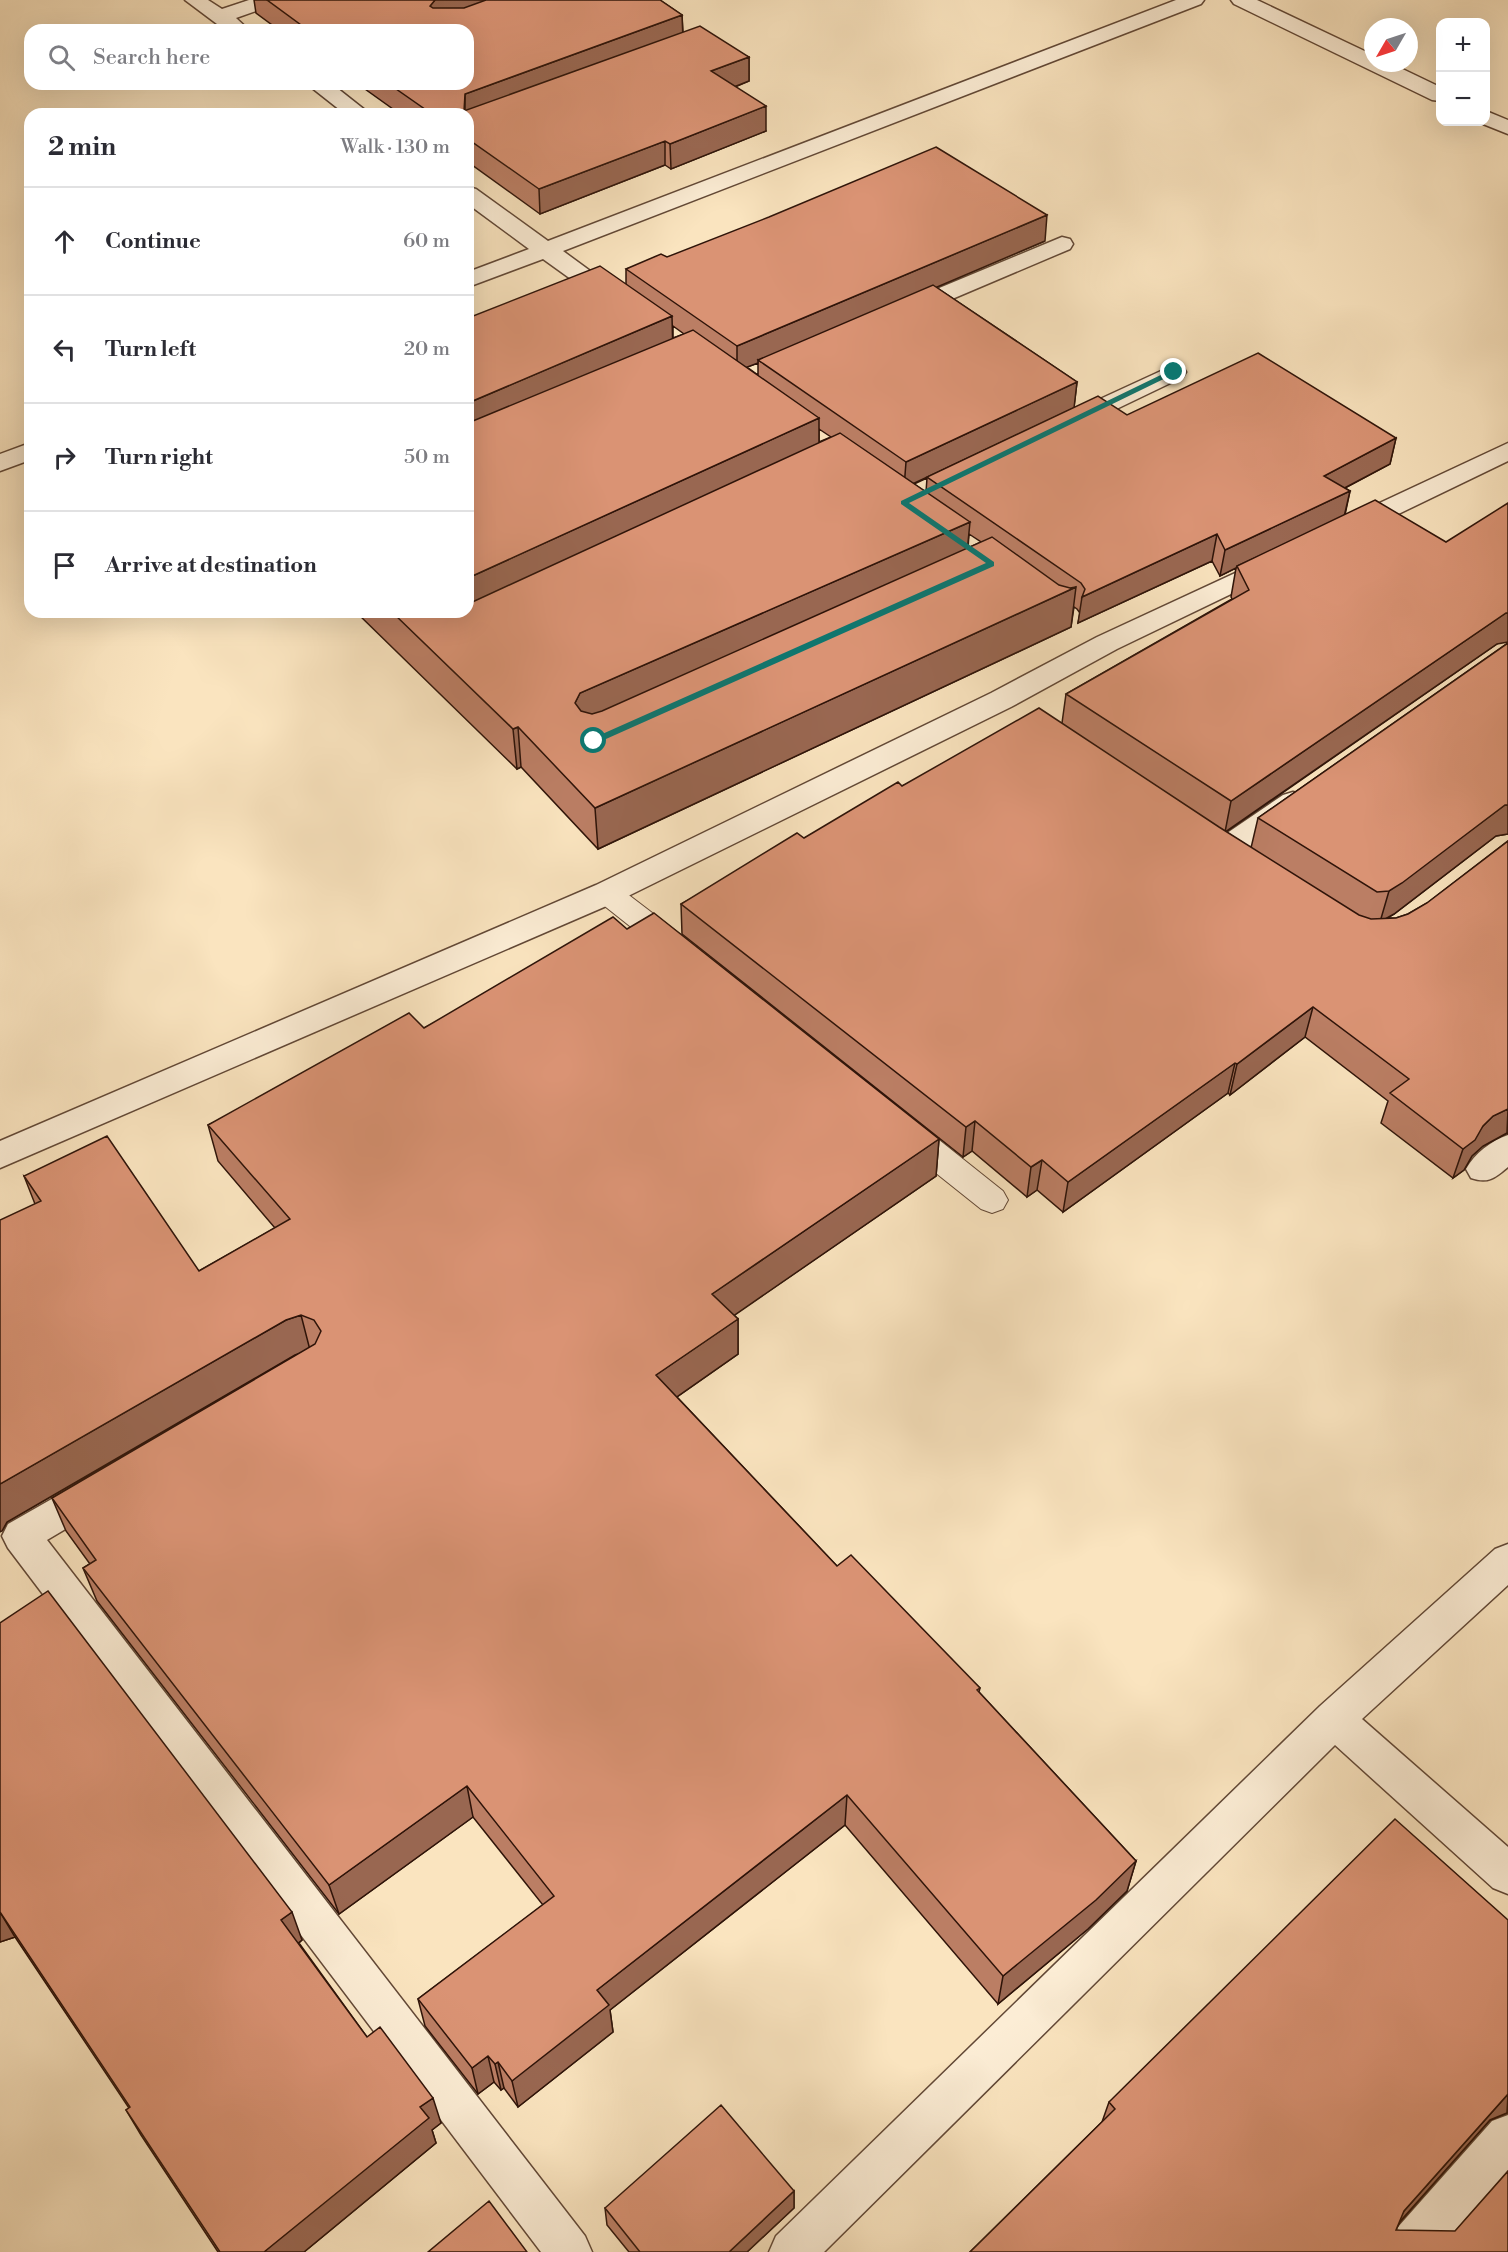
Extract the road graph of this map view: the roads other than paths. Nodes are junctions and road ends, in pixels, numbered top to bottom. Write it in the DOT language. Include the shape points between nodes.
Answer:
graph roads {
  1 [pos="195,0"];
  2 [pos="270,0"];
  3 [pos="1194,0"];
  4 [pos="1241,0"];
  5 [pos="220,17"];
  6 [pos="230,24"];
  7 [pos="326,90"];
  8 [pos="1436,94"];
  9 [pos="351,108"];
  10 [pos="1490,119"];
  11 [pos="1508,128"];
  12 [pos="474,198"];
  13 [pos="1062,244"];
  14 [pos="544,250"];
  15 [pos="474,278"];
  16 [pos="632,312"];
  17 [pos="887,319"];
  18 [pos="1174,372"];
  19 [pos="1049,432"];
  20 [pos="1508,451"];
  21 [pos="24,453"];
  22 [pos="0,463"];
  23 [pos="1329,537"];
  24 [pos="1297,552"];
  25 [pos="1002,700"];
  26 [pos="1031,719"];
  27 [pos="1313,788"];
  28 [pos="1255,868"];
  29 [pos="607,892"];
  30 [pos="700,966"];
  31 [pos="883,1113"];
  32 [pos="1508,1149"];
  33 [pos="0,1155"];
  34 [pos="1483,1169"];
  35 [pos="992,1200"];
  36 [pos="124,1476"];
  37 [pos="1508,1561"];
  38 [pos="1334,1719"];
  39 [pos="1508,1874"];
  40 [pos="1508,2137"];
  41 [pos="569,2252"];
  42 [pos="792,2252"];
  43 [pos="1406,2252"];
  1 -- 5 [label="street"];
  2 -- 5 [label="street"];
  3 -- 14 [label="street"];
  4 -- 8 [label="street"];
  5 -- 6 [label="street"];
  7 -- 9 [label="street"];
  10 -- 11 [label="street"];
  12 -- 14 [label="street"];
  13 -- 17 [label="street"];
  14 -- 15 [label="street"];
  14 -- 16 [label="street"];
  18 -- 19 [label="street"];
  20 -- 23 [label="street"];
  21 -- 22 [label="street"];
  24 -- 25 [label="street" via="1107,643"];
  25 -- 26 [label="street"];
  25 -- 29 [label="street"];
  27 -- 28 [label="street" via="1216,842"];
  29 -- 30 [label="lane"];
  29 -- 33 [label="street"];
  31 -- 35 [label="lane"];
  32 -- 34 [label="street"];
  36 -- 41 [label="street" via="21,1536"];
  37 -- 38 [label="street"];
  38 -- 39 [label="street"];
  38 -- 42 [label="street"];
  40 -- 43 [label="street"];
}
